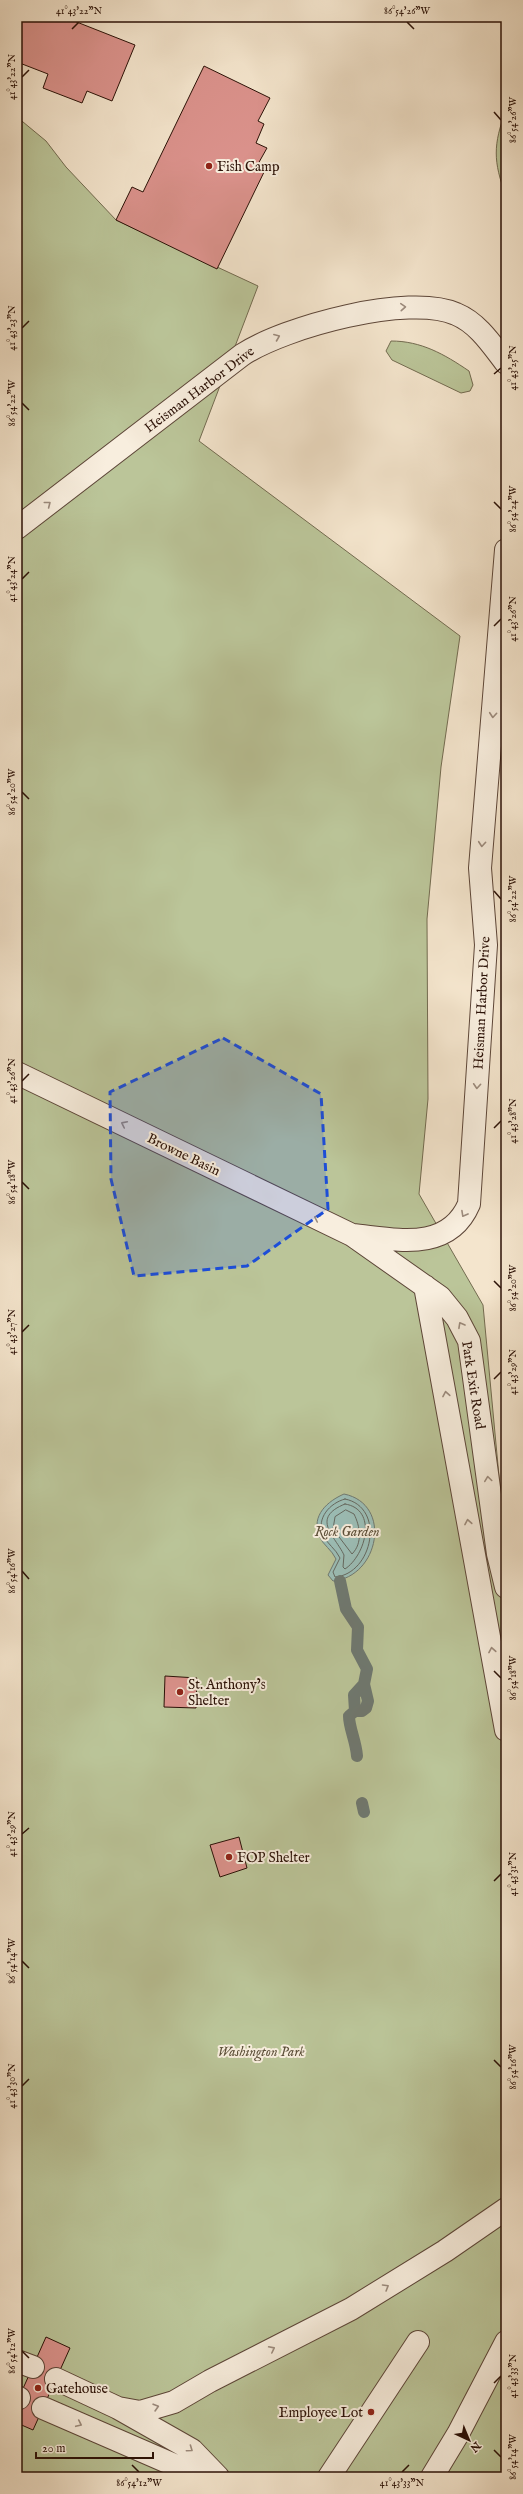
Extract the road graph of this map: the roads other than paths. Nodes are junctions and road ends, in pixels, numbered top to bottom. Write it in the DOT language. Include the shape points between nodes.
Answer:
graph roads {
  1 [pos="506,363"];
  2 [pos="17,528"];
  3 [pos="506,550"];
  4 [pos="17,1073"];
  5 [pos="352,1235"];
  6 [pos="425,1286"];
  7 [pos="506,1587"];
  8 [pos="506,1730"];
  9 [pos="506,2209"];
  10 [pos="418,2342"];
  11 [pos="506,2342"];
  12 [pos="56,2379"];
  13 [pos="43,2408"];
  14 [pos="118,2408"];
  15 [pos="202,2477"];
  16 [pos="218,2477"];
  17 [pos="329,2477"];
  18 [pos="432,2477"];
  2 -- 1 [label="street, Heisman Harbor Drive, one-way" via="242,355 257,345 283,335 372,311 403,306 430,307 456,314 477,328"];
  3 -- 5 [label="street, Heisman Harbor Drive, one-way" via="480,868 486,945 469,1204 455,1227 426,1239"];
  5 -- 4 [label="street, Browne Basin, one-way"];
  5 -- 6 [label="street, Park Exit Road"];
  7 -- 6 [label="street, Park Exit Road, one-way" via="498,1554 469,1341 457,1318 440,1297"];
  8 -- 6 [label="street, one-way"];
  14 -- 9 [label="street, one-way" via="140,2412 174,2402 350,2309 445,2251"];
  10 -- 17 [label="street"];
  11 -- 18 [label="street" via="458,2434"];
  12 -- 14 [label="street"];
  13 -- 15 [label="street, one-way"];
  14 -- 16 [label="street, one-way" via="192,2450"];
}
